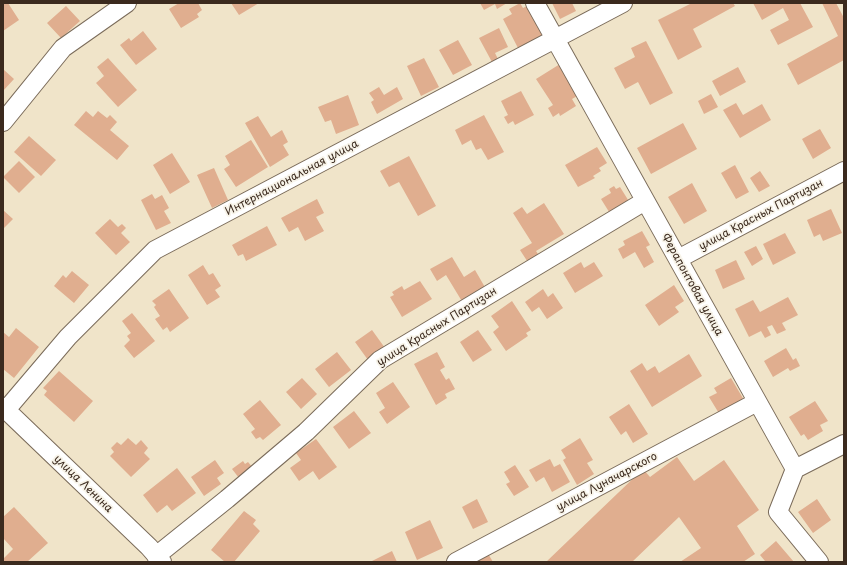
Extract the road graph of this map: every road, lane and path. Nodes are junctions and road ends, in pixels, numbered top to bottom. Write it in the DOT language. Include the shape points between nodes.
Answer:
graph roads {
  1 [pos="127,3"];
  2 [pos="535,3"];
  3 [pos="623,3"];
  4 [pos="555,39"];
  5 [pos="3,122"];
  6 [pos="844,171"];
  7 [pos="645,200"];
  8 [pos="678,259"];
  9 [pos="757,402"];
  10 [pos="5,408"];
  11 [pos="844,444"];
  12 [pos="795,469"];
  13 [pos="159,559"];
  14 [pos="456,562"];
  15 [pos="819,562"];
  1 -- 5 [label="street" via="63,48"];
  2 -- 4 [label="street, Ферапонтовая улица"];
  3 -- 4 [label="street, Интернациональная улица"];
  4 -- 7 [label="street, Ферапонтовая улица"];
  4 -- 10 [label="street, Интернациональная улица" via="155,250 68,337"];
  6 -- 8 [label="street, улица Красных Партизан"];
  7 -- 8 [label="street, Ферапонтовая улица"];
  7 -- 13 [label="street, улица Красных Партизан" via="380,360 306,432"];
  8 -- 9 [label="street, Ферапонтовая улица"];
  9 -- 12 [label="street, Ферапонтовая улица"];
  9 -- 14 [label="street, улица Луначарского"];
  10 -- 13 [label="street, улица Ленина"];
  11 -- 12 [label="street"];
  12 -- 15 [label="street" via="778,512"];
}
